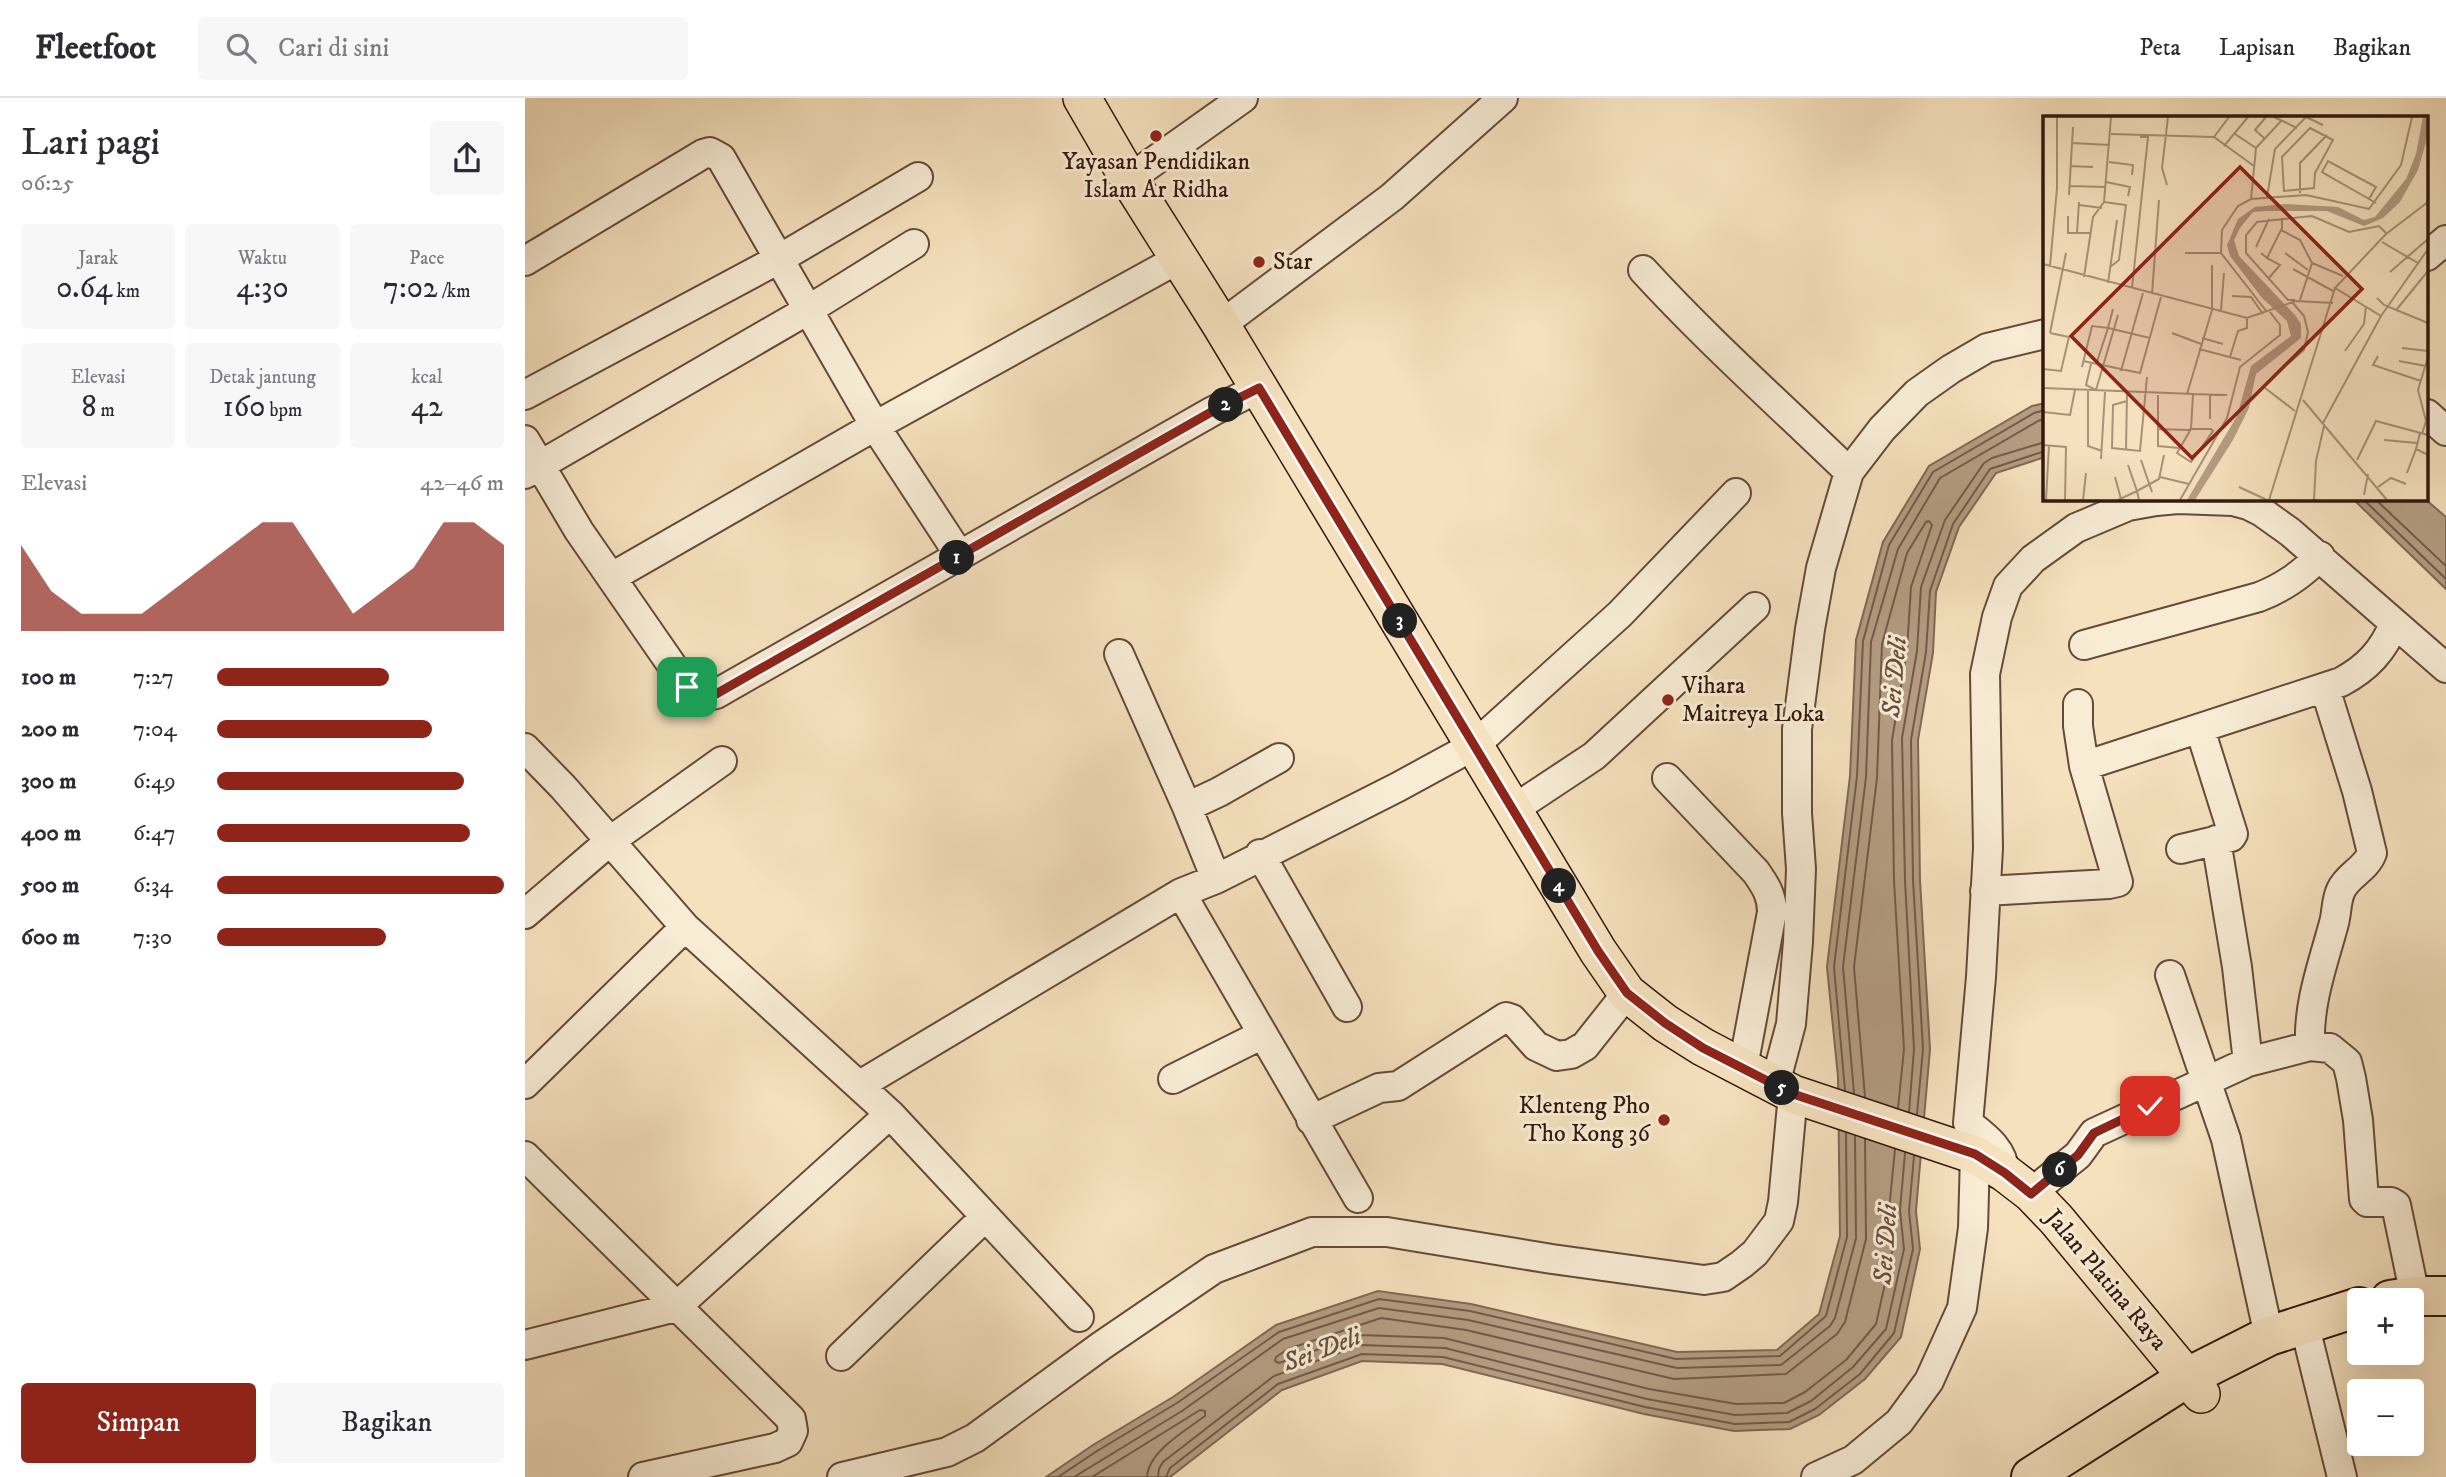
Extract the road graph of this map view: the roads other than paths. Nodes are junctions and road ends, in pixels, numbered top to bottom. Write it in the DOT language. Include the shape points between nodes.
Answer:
graph roads {
  1 [pos="1082,98"];
  2 [pos="1243,98"];
  3 [pos="1503,98"];
  4 [pos="918,177"];
  5 [pos="1129,179"];
  6 [pos="2446,240"];
  7 [pos="914,244"];
  8 [pos="2429,254"];
  9 [pos="1180,258"];
  10 [pos="779,259"];
  11 [pos="525,261"];
  12 [pos="1643,270"];
  13 [pos="808,310"];
  14 [pos="1221,325"];
  15 [pos="2043,334"];
  16 [pos="1259,388"];
  17 [pos="525,395"];
  18 [pos="875,426"];
  19 [pos="525,440"];
  20 [pos="533,470"];
  21 [pos="1849,472"];
  22 [pos="1736,494"];
  23 [pos="2171,500"];
  24 [pos="2205,500"];
  25 [pos="960,556"];
  26 [pos="2321,556"];
  27 [pos="612,578"];
  28 [pos="1755,607"];
  29 [pos="2394,624"];
  30 [pos="2084,645"];
  31 [pos="1119,654"];
  32 [pos="2446,668"];
  33 [pos="2325,688"];
  34 [pos="2078,705"];
  35 [pos="2200,729"];
  36 [pos="1475,745"];
  37 [pos="525,748"];
  38 [pos="1279,758"];
  39 [pos="722,761"];
  40 [pos="2084,766"];
  41 [pos="1667,778"];
  42 [pos="1187,807"];
  43 [pos="1514,809"];
  44 [pos="2216,840"];
  45 [pos="610,841"];
  46 [pos="2181,849"];
  47 [pos="1260,854"];
  48 [pos="1216,878"];
  49 [pos="1985,891"];
  50 [pos="1181,893"];
  51 [pos="525,914"];
  52 [pos="685,927"];
  53 [pos="2170,975"];
  54 [pos="1627,993"];
  55 [pos="1347,1007"];
  56 [pos="1261,1035"];
  57 [pos="2310,1046"];
  58 [pos="2248,1062"];
  59 [pos="1743,1067"];
  60 [pos="1173,1079"];
  61 [pos="2206,1080"];
  62 [pos="525,1084"];
  63 [pos="860,1085"];
  64 [pos="1784,1089"];
  65 [pos="890,1114"];
  66 [pos="1311,1120"];
  67 [pos="525,1156"];
  68 [pos="1993,1168"];
  69 [pos="1358,1198"];
  70 [pos="984,1218"];
  71 [pos="2413,1288"];
  72 [pos="676,1307"];
  73 [pos="2424,1309"];
  74 [pos="2347,1312"];
  75 [pos="1079,1317"];
  76 [pos="2446,1321"];
  77 [pos="2347,1333"];
  78 [pos="2295,1335"];
  79 [pos="525,1345"];
  80 [pos="841,1356"];
  81 [pos="2195,1386"];
  82 [pos="643,1477"];
  83 [pos="842,1477"];
  84 [pos="1816,1477"];
  85 [pos="2031,1477"];
  86 [pos="2065,1477"];
  87 [pos="2342,1477"];
  1 -- 5 [label="main road, Jalan Platina Raya"];
  2 -- 5 [label="street"];
  3 -- 14 [label="street" via="1392,197"];
  4 -- 10 [label="street"];
  5 -- 9 [label="main road, Jalan Platina Raya"];
  6 -- 8 [label="street"];
  7 -- 13 [label="street"];
  9 -- 14 [label="main road, Jalan Platina Raya"];
  9 -- 18 [label="street"];
  10 -- 11 [label="street" via="721,158 710,152"];
  10 -- 13 [label="street"];
  10 -- 17 [label="street"];
  12 -- 21 [label="street" via="1689,321"];
  13 -- 18 [label="street"];
  13 -- 20 [label="street"];
  14 -- 16 [label="main road, Jalan Platina Raya"];
  15 -- 21 [label="street" via="1987,348 1917,393"];
  16 -- 25 [label="street"];
  16 -- 36 [label="main road, Jalan Platina Raya"];
  18 -- 25 [label="street"];
  18 -- 27 [label="street"];
  19 -- 20 [label="street"];
  20 -- 27 [label="street"];
  21 -- 64 [label="street" via="1821,568 1797,729 1801,869"];
  22 -- 36 [label="street" via="1621,614"];
  23 -- 49 [label="street" via="2128,506 2076,528 2033,559 2008,586 1985,674"];
  24 -- 26 [label="street" via="2248,505"];
  25 -- 27 [label="street" via="705,697 687,687"];
  26 -- 29 [label="street"];
  26 -- 30 [label="street" via="2302,575 2259,597"];
  28 -- 43 [label="street" via="1594,757"];
  29 -- 32 [label="street"];
  29 -- 33 [label="street" via="2387,642 2366,666"];
  31 -- 42 [label="street"];
  33 -- 35 [label="street"];
  33 -- 57 [label="street" via="2372,853 2339,893 2312,1001"];
  34 -- 40 [label="street"];
  35 -- 40 [label="street"];
  35 -- 44 [label="street" via="2233,831 2231,837"];
  36 -- 43 [label="main road, Jalan Platina Raya"];
  36 -- 47 [label="street"];
  37 -- 45 [label="street"];
  38 -- 42 [label="street"];
  39 -- 45 [label="street"];
  40 -- 49 [label="street" via="2118,882"];
  41 -- 59 [label="street" via="1756,872 1772,900"];
  42 -- 48 [label="street"];
  43 -- 54 [label="main road, Jalan Platina Raya"];
  44 -- 46 [label="street"];
  44 -- 58 [label="street"];
  45 -- 51 [label="street"];
  45 -- 52 [label="street"];
  47 -- 48 [label="street"];
  47 -- 55 [label="street"];
  48 -- 50 [label="street"];
  49 -- 68 [label="street" via="1968,1123 1993,1142 2004,1160"];
  50 -- 56 [label="street"];
  50 -- 63 [label="street"];
  52 -- 62 [label="street"];
  52 -- 63 [label="street"];
  53 -- 61 [label="street"];
  54 -- 59 [label="main road, Jalan Platina Raya" via="1686,1037"];
  54 -- 66 [label="street" via="1585,1046 1571,1054 1557,1056 1536,1046 1506,1017 1398,1086 1379,1088"];
  56 -- 60 [label="street"];
  56 -- 66 [label="street"];
  57 -- 58 [label="street"];
  57 -- 71 [label="street" via="2330,1048 2347,1062 2358,1119 2364,1199 2396,1205"];
  58 -- 61 [label="street"];
  59 -- 64 [label="main road, Jalan Platina Raya"];
  61 -- 68 [label="street" via="2094,1133 2078,1155"];
  61 -- 78 [label="street"];
  63 -- 65 [label="street"];
  64 -- 68 [label="main road, Jalan Platina Raya"];
  64 -- 83 [label="street" via="1779,1221 1755,1253 1723,1277 1704,1280 1387,1232 1311,1232 1214,1269 975,1438 947,1452"];
  65 -- 70 [label="street"];
  65 -- 72 [label="street"];
  66 -- 69 [label="street"];
  67 -- 72 [label="street"];
  68 -- 81 [label="main road, Jalan Platina Raya" via="2056,1219"];
  68 -- 84 [label="street" via="1973,1228 1962,1308 1929,1381 1899,1422 1853,1460"];
  70 -- 75 [label="street"];
  70 -- 80 [label="street"];
  72 -- 79 [label="street"];
  72 -- 82 [label="street" via="791,1419 793,1431 788,1442 775,1448"];
  73 -- 76 [label="highway"];
  74 -- 78 [label="highway"];
  77 -- 78 [label="highway"];
  78 -- 81 [label="highway" via="2276,1357"];
  78 -- 87 [label="street"];
  81 -- 85 [label="highway"];
  81 -- 86 [label="highway"];
}
